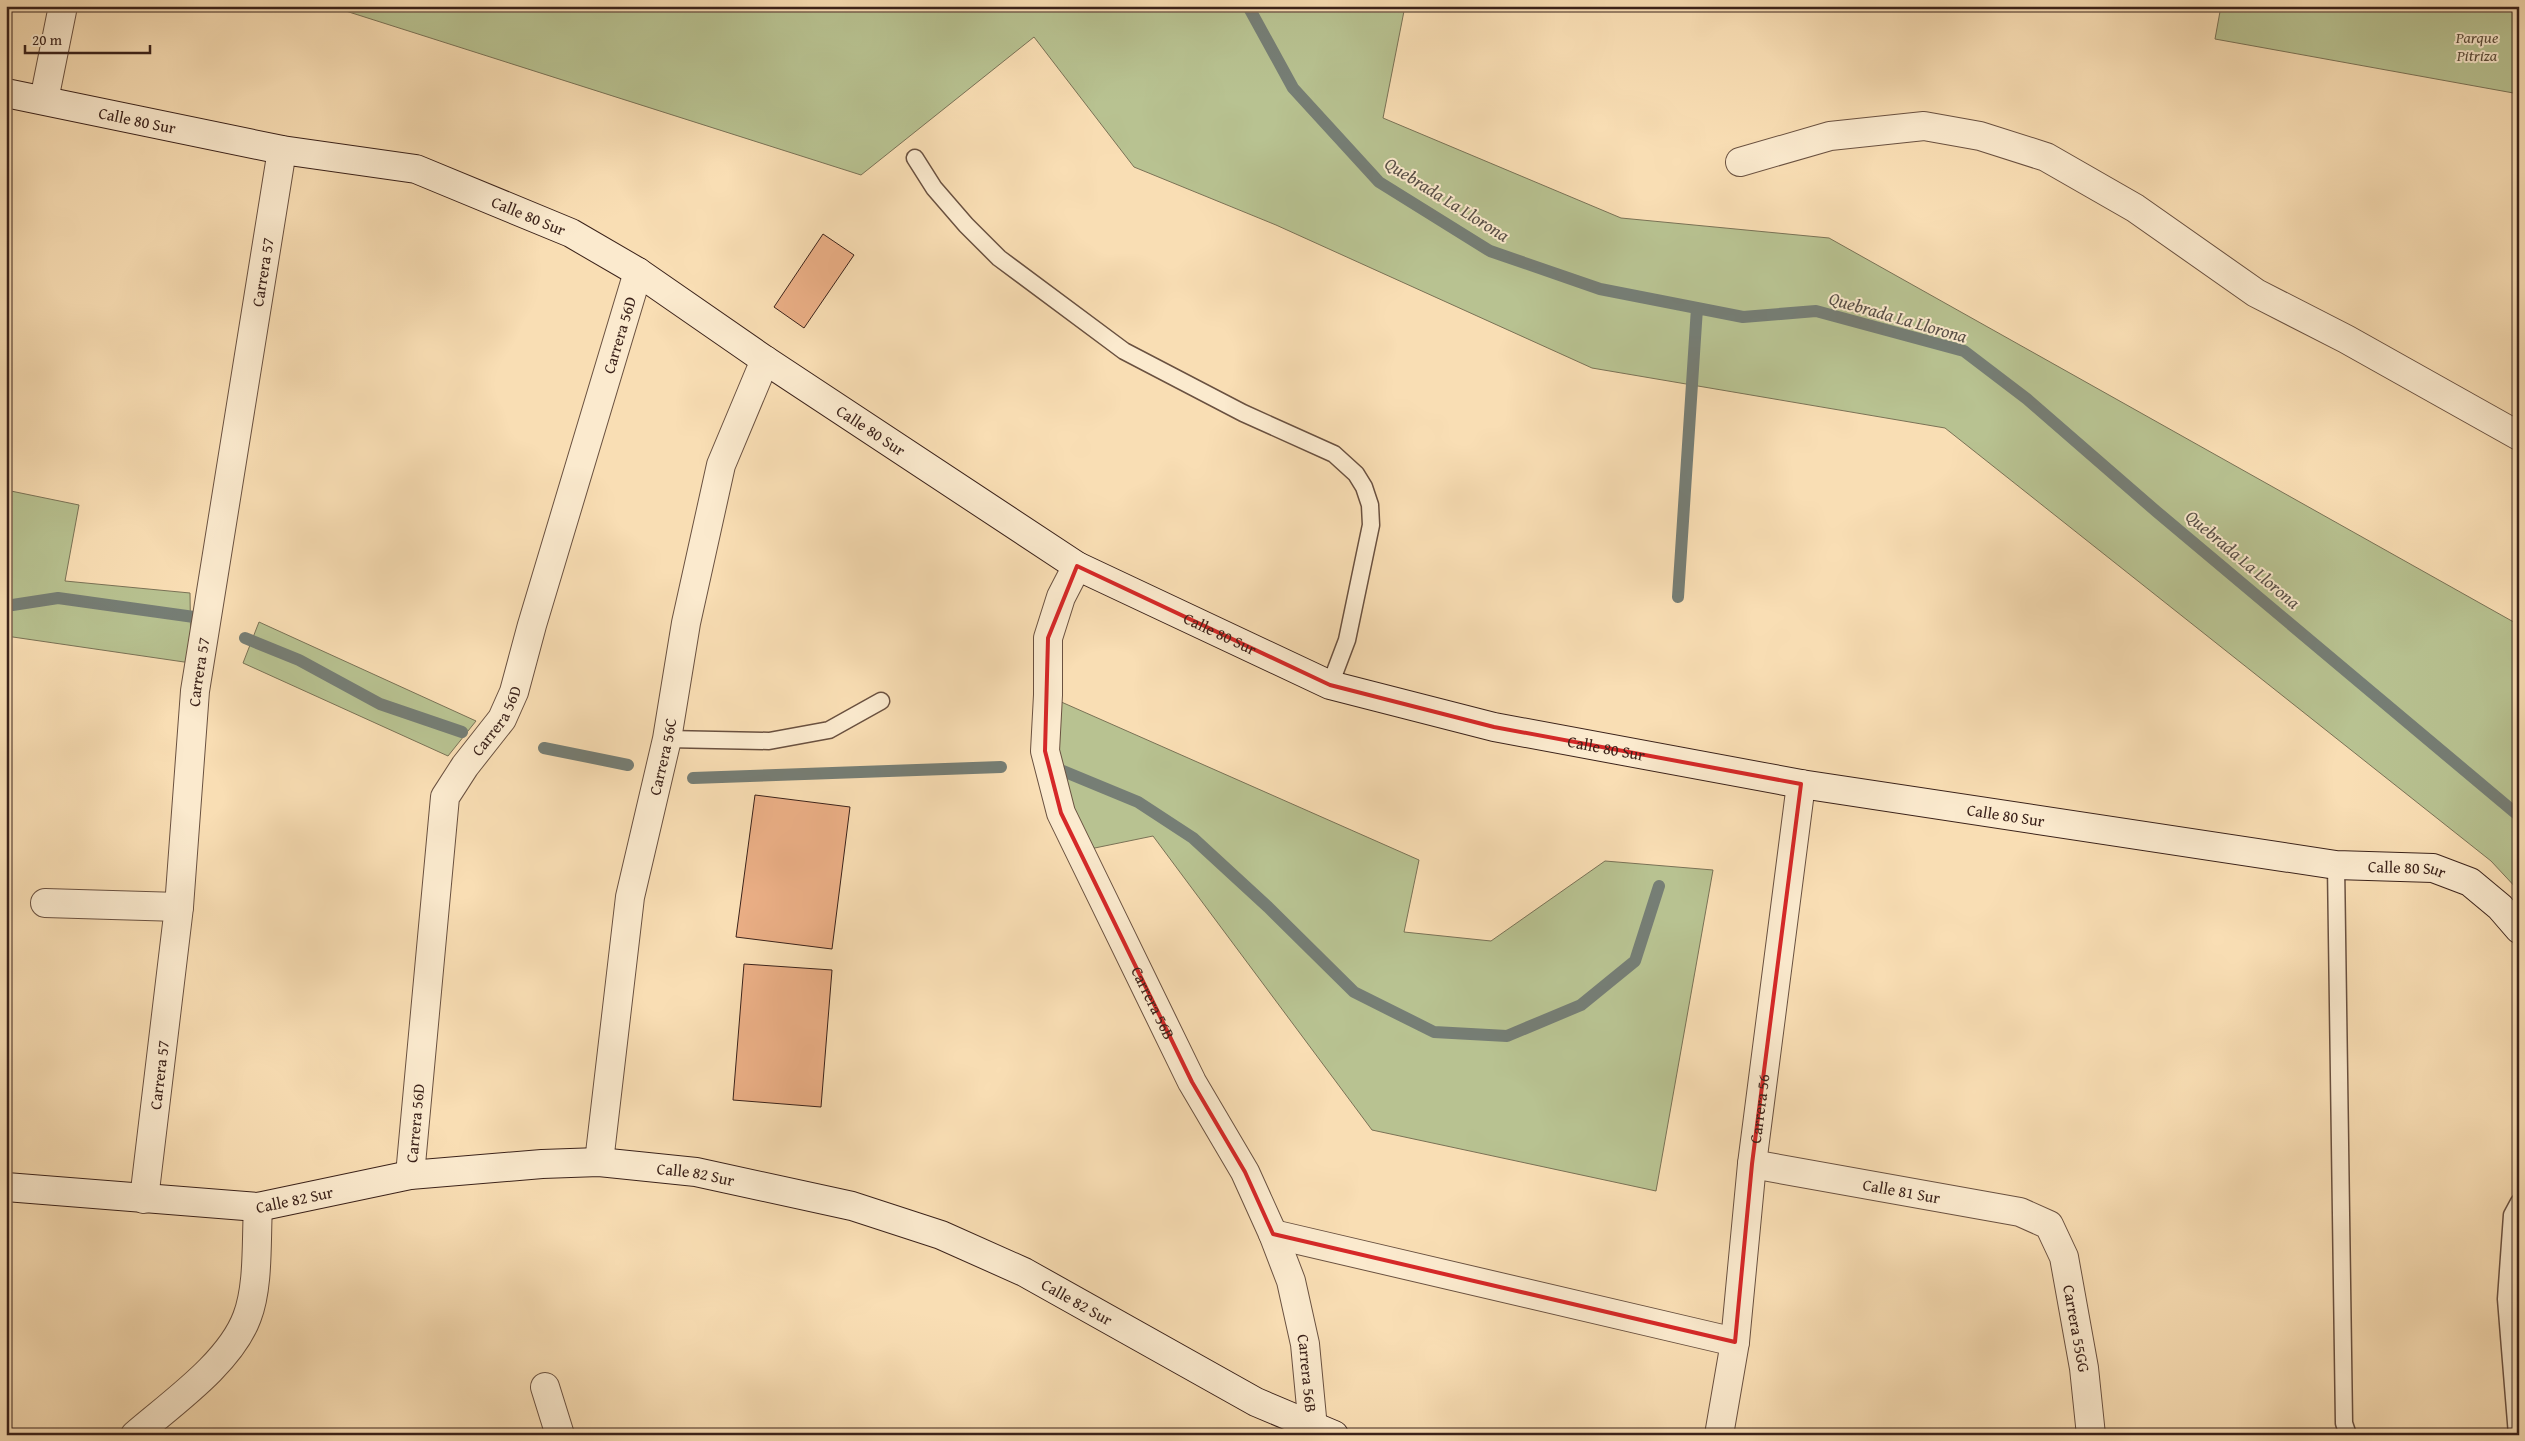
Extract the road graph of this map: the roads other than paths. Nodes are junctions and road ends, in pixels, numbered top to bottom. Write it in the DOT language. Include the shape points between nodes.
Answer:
graph roads {
  1 [pos="63,6"];
  2 [pos="6,93"];
  3 [pos="44,100"];
  4 [pos="282,150"];
  5 [pos="915,158"];
  6 [pos="1740,162"];
  7 [pos="638,272"];
  8 [pos="765,360"];
  9 [pos="2519,436"];
  10 [pos="1077,566"];
  11 [pos="1330,685"];
  12 [pos="881,701"];
  13 [pos="667,739"];
  14 [pos="1801,784"];
  15 [pos="2336,865"];
  16 [pos="44,903"];
  17 [pos="179,907"];
  18 [pos="2519,929"];
  19 [pos="599,1162"];
  20 [pos="1752,1164"];
  21 [pos="410,1175"];
  22 [pos="6,1187"];
  23 [pos="144,1199"];
  24 [pos="2519,1202"];
  25 [pos="258,1207"];
  26 [pos="2049,1225"];
  27 [pos="1273,1234"];
  28 [pos="1735,1342"];
  29 [pos="544,1387"];
  30 [pos="1320,1432"];
  31 [pos="135,1435"];
  32 [pos="560,1435"];
  33 [pos="1719,1435"];
  34 [pos="2091,1435"];
  35 [pos="2348,1435"];
  36 [pos="2517,1435"];
  1 -- 3 [label="street"];
  2 -- 3 [label="street, Calle 80 Sur"];
  3 -- 4 [label="street, Calle 80 Sur"];
  4 -- 7 [label="street, Calle 80 Sur" via="416,170 571,233"];
  4 -- 17 [label="street, Carrera 57" via="195,691"];
  5 -- 11 [label="lane" via="934,188 999,258 1124,351 1334,454 1356,474 1370,505 1370,525 1348,640"];
  6 -- 9 [label="street" via="1830,136 1924,126 1980,136 2046,157 2136,208 2256,293 2346,338"];
  7 -- 8 [label="street, Calle 80 Sur"];
  7 -- 21 [label="street, Carrera 56D" via="514,692 502,719 445,797"];
  8 -- 10 [label="street, Calle 80 Sur"];
  8 -- 13 [label="street, Carrera 56C" via="721,465 686,623"];
  10 -- 11 [label="street, Calle 80 Sur"];
  10 -- 27 [label="street, Carrera 56B" via="1048,638 1045,751 1061,814 1192,1082 1245,1172"];
  11 -- 14 [label="street, Calle 80 Sur" via="1494,727"];
  12 -- 13 [label="lane" via="829,730 769,741"];
  13 -- 19 [label="street, Carrera 56C" via="630,897"];
  14 -- 15 [label="street, Calle 80 Sur"];
  14 -- 20 [label="street, Carrera 56"];
  15 -- 18 [label="street, Calle 80 Sur" via="2432,868 2470,882"];
  15 -- 35 [label="lane" via="2344,1423"];
  16 -- 17 [label="street"];
  17 -- 23 [label="street, Carrera 57"];
  19 -- 21 [label="street, Calle 82 Sur"];
  19 -- 30 [label="street, Calle 82 Sur" via="696,1172 852,1206 941,1236 1024,1272 1248,1398"];
  20 -- 26 [label="street, Calle 81 Sur" via="2020,1212"];
  20 -- 28 [label="street, Carrera 56"];
  21 -- 25 [label="street, Calle 82 Sur"];
  22 -- 23 [label="street, Calle 82 Sur"];
  23 -- 25 [label="street, Calle 82 Sur"];
  24 -- 36 [label="lane" via="2512,1215 2506,1299"];
  25 -- 31 [label="street" via="254,1282 248,1316 234,1341 208,1371"];
  26 -- 34 [label="street, Carrera 55GG" via="2064,1256 2084,1368"];
  27 -- 28 [label="street"];
  27 -- 30 [label="street, Carrera 56B" via="1291,1281"];
  28 -- 33 [label="street, Carrera 56"];
  29 -- 32 [label="street"];
}
